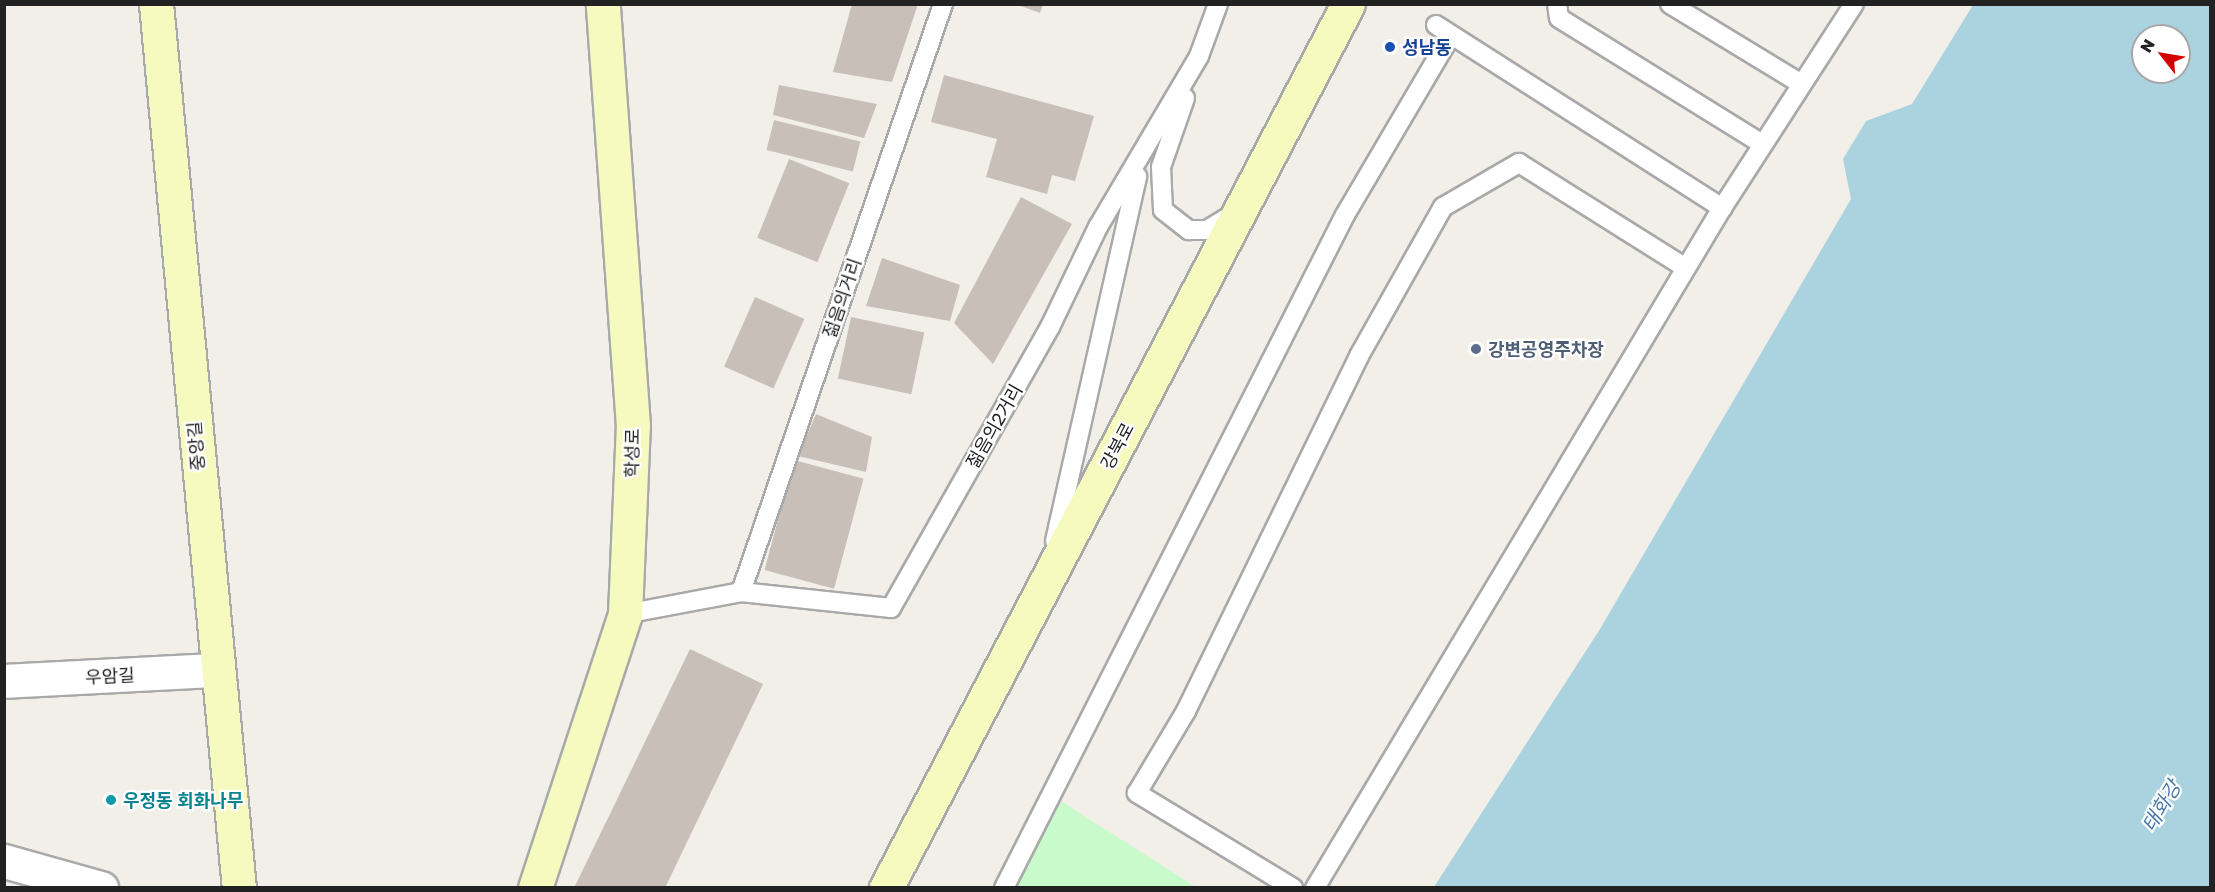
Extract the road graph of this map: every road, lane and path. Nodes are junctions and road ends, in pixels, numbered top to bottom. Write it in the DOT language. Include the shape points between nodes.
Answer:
graph roads {
  1 [pos="156,4"];
  2 [pos="603,4"];
  3 [pos="943,4"];
  4 [pos="1218,4"];
  5 [pos="1348,4"];
  6 [pos="1557,4"];
  7 [pos="1670,4"];
  8 [pos="1851,6"];
  9 [pos="1436,25"];
  10 [pos="1452,35"];
  11 [pos="1199,56"];
  12 [pos="1800,83"];
  13 [pos="1762,144"];
  14 [pos="1140,159"];
  15 [pos="1242,206"];
  16 [pos="1722,208"];
  17 [pos="1686,268"];
  18 [pos="1048,576"];
  19 [pos="741,592"];
  20 [pos="625,614"];
  21 [pos="216,670"];
  22 [pos="4,681"];
  23 [pos="4,861"];
  24 [pos="101,888"];
  25 [pos="239,888"];
  26 [pos="535,888"];
  27 [pos="886,888"];
  28 [pos="1004,888"];
  29 [pos="1293,888"];
  30 [pos="1315,888"];
  1 -- 21 [label="street, 중앙길"];
  2 -- 20 [label="street, 학성로" via="633,426"];
  3 -- 19 [label="lane, 젊음의거리"];
  4 -- 11 [label="lane, 젊음의2거리"];
  5 -- 15 [label="street, 강북로"];
  6 -- 13 [label="lane" via="1558,18"];
  7 -- 12 [label="lane"];
  8 -- 12 [label="lane"];
  9 -- 10 [label="lane"];
  10 -- 16 [label="lane"];
  10 -- 28 [label="lane" via="1345,215"];
  11 -- 14 [label="lane, 젊음의2거리"];
  11 -- 15 [label="lane" via="1161,167 1163,210 1189,230 1207,230"];
  12 -- 13 [label="lane"];
  13 -- 16 [label="lane"];
  14 -- 18 [label="lane"];
  14 -- 19 [label="lane, 젊음의2거리" via="891,608"];
  15 -- 18 [label="street, 강북로"];
  16 -- 17 [label="lane"];
  17 -- 29 [label="lane" via="1519,163 1443,207 1359,356 1186,711 1137,794"];
  17 -- 30 [label="lane"];
  18 -- 27 [label="street, 강북로"];
  19 -- 20 [label="lane, 젊음의2거리"];
  20 -- 26 [label="street, 학성로"];
  21 -- 22 [label="street, 우암길"];
  21 -- 25 [label="street, 중앙길"];
  23 -- 24 [label="street"];
}
